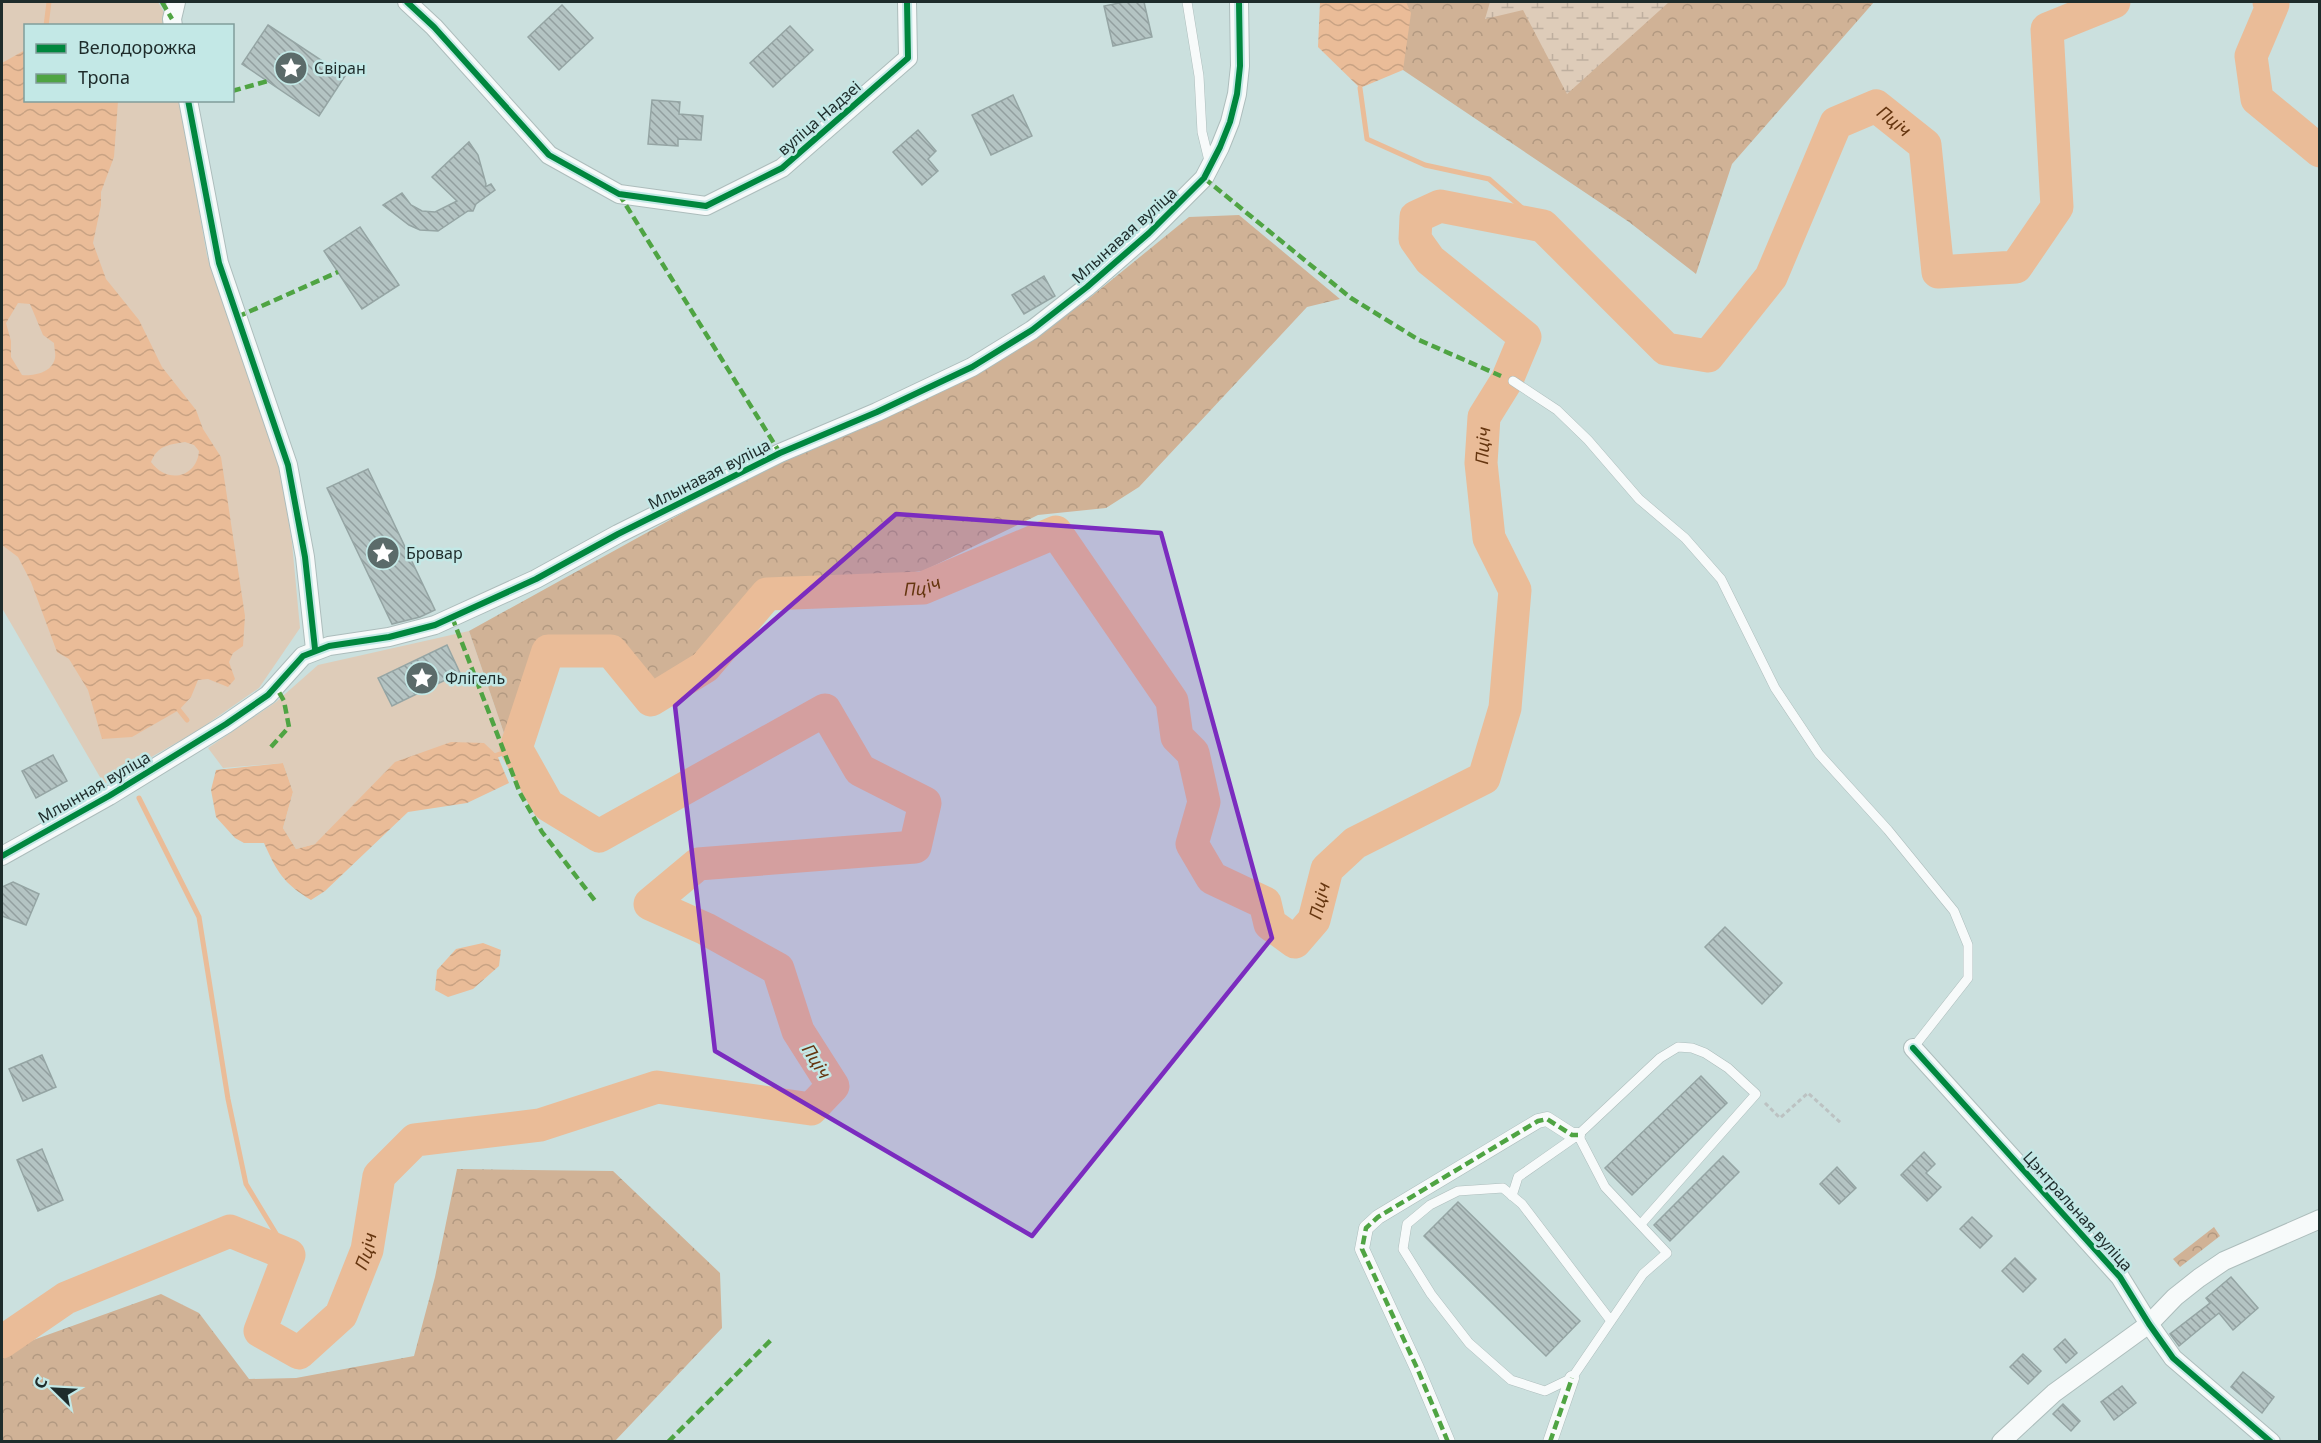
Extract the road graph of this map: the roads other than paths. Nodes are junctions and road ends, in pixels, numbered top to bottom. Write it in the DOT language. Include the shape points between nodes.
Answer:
graph roads {
  1 [pos="176,2"];
  2 [pos="407,2"];
  3 [pos="907,2"];
  4 [pos="1187,2"];
  5 [pos="1239,2"];
  6 [pos="173,24"];
  7 [pos="188,102"];
  8 [pos="1207,173"];
  9 [pos="1513,381"];
  10 [pos="315,649"];
  11 [pos="2,856"];
  12 [pos="1913,1048"];
  13 [pos="1578,1135"];
  14 [pos="1512,1196"];
  15 [pos="2319,1219"];
  16 [pos="1641,1224"];
  17 [pos="1611,1321"];
  18 [pos="2149,1324"];
  19 [pos="1572,1378"];
  20 [pos="1448,1442"];
  21 [pos="1550,1442"];
  22 [pos="2001,1442"];
  23 [pos="2271,1442"];
  1 -- 6 [label="street"];
  2 -- 3 [label="street, вуліца Надзеі" via="549,155 619,194 706,206 782,168 908,58"];
  4 -- 8 [label="lane" via="1199,76"];
  5 -- 8 [label="street" via="1237,94 1230,122"];
  7 -- 10 [label="street" via="219,263 288,465"];
  8 -- 10 [label="street, Млынавая вуліца" via="1149,233 1087,287 1032,330 972,367 780,453 536,579 435,626 389,638"];
  9 -- 12 [label="lane" via="1557,410 1639,499 1685,538 1721,579 1775,688 1819,754 1954,911 1968,945 1968,978"];
  10 -- 11 [label="street, Млынная вуліца" via="303,656 268,695 200,740"];
  12 -- 18 [label="street, Цэнтральная вуліца" via="2120,1276"];
  13 -- 14 [label="lane" via="1518,1177"];
  13 -- 16 [label="lane" via="1605,1187"];
  13 -- 16 [label="lane" via="1660,1058 1678,1047 1705,1053 1756,1094"];
  13 -- 20 [label="street" via="1547,1119 1538,1121 1378,1217 1366,1228 1362,1249"];
  14 -- 17 [label="lane"];
  14 -- 19 [label="lane" via="1503,1188 1458,1191 1430,1205 1407,1224 1403,1249 1469,1343 1511,1380 1545,1391"];
  15 -- 18 [label="street" via="2224,1261 2175,1297"];
  16 -- 17 [label="lane" via="1667,1253 1643,1274"];
  17 -- 19 [label="lane"];
  18 -- 22 [label="street" via="2054,1394"];
  18 -- 23 [label="street, Цэнтральная вуліца" via="2173,1358"];
  19 -- 21 [label="street"];
}
